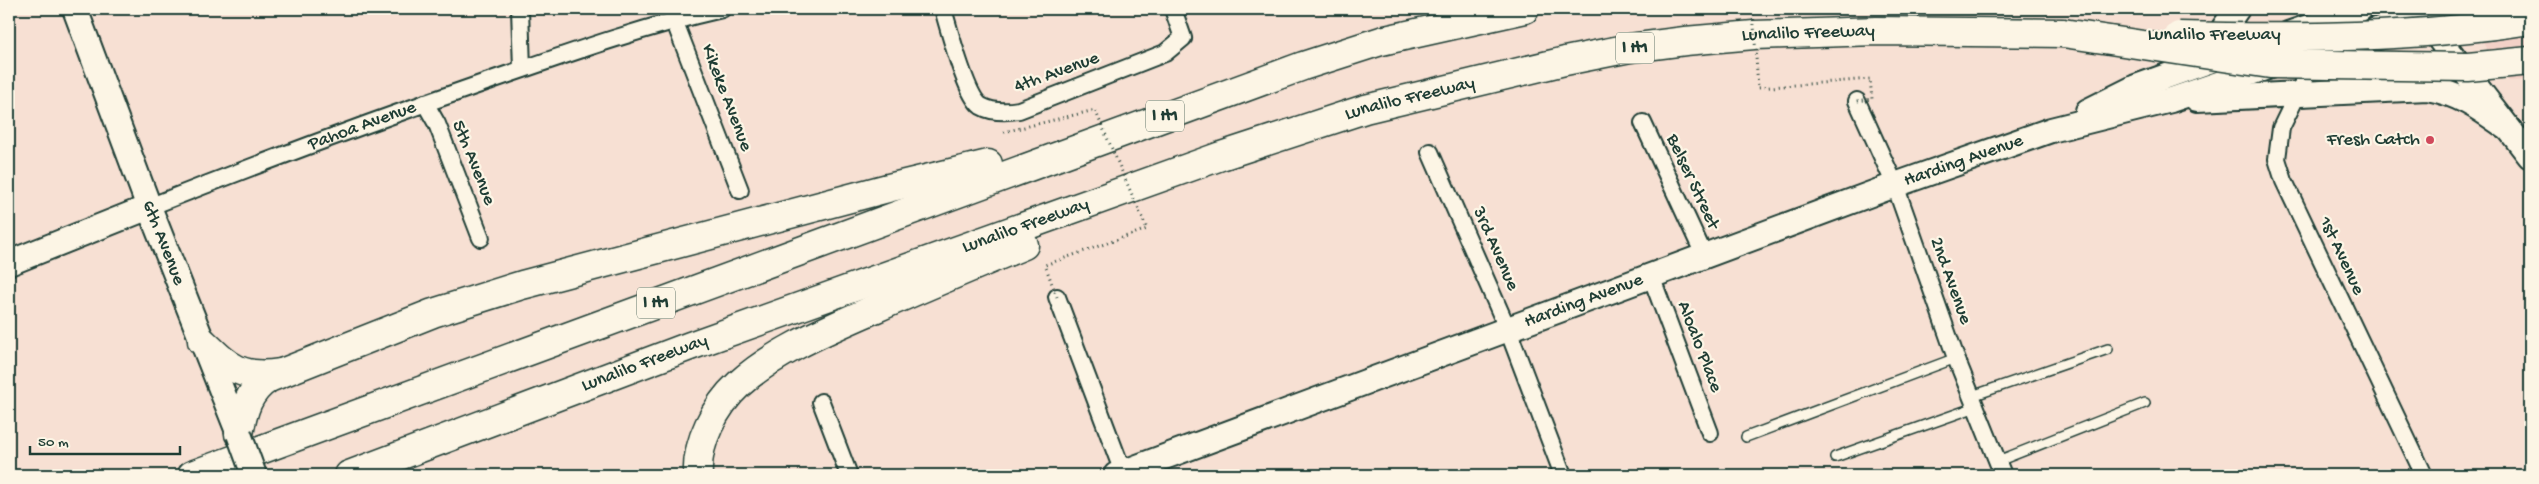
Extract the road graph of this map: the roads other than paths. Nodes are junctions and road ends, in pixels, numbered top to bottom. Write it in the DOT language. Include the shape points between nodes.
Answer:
graph roads {
  1 [pos="75,9"];
  2 [pos="520,9"];
  3 [pos="722,9"];
  4 [pos="943,9"];
  5 [pos="1173,9"];
  6 [pos="1525,9"];
  7 [pos="2237,9"];
  8 [pos="2360,9"];
  9 [pos="2424,10"];
  10 [pos="674,20"];
  11 [pos="2530,20"];
  12 [pos="2063,33"];
  13 [pos="2319,50"];
  14 [pos="2530,61"];
  15 [pos="2191,67"];
  16 [pos="522,69"];
  17 [pos="2296,95"];
  18 [pos="1857,100"];
  19 [pos="2171,100"];
  20 [pos="425,103"];
  21 [pos="1643,123"];
  22 [pos="2506,127"];
  23 [pos="2051,130"];
  24 [pos="1121,132"];
  25 [pos="1430,152"];
  26 [pos="1221,156"];
  27 [pos="2530,156"];
  28 [pos="1894,185"];
  29 [pos="740,190"];
  30 [pos="149,207"];
  31 [pos="481,238"];
  32 [pos="1705,257"];
  33 [pos="9,263"];
  34 [pos="1650,276"];
  35 [pos="1057,297"];
  36 [pos="1508,330"];
  37 [pos="202,341"];
  38 [pos="2108,349"];
  39 [pos="1956,358"];
  40 [pos="280,373"];
  41 [pos="1974,401"];
  42 [pos="821,402"];
  43 [pos="2146,403"];
  44 [pos="1710,433"];
  45 [pos="239,434"];
  46 [pos="1746,437"];
  47 [pos="1835,457"];
  48 [pos="2000,468"];
  49 [pos="1121,474"];
  50 [pos="2421,474"];
  51 [pos="192,475"];
  52 [pos="254,475"];
  53 [pos="349,475"];
  54 [pos="698,475"];
  55 [pos="849,475"];
  56 [pos="1563,475"];
  1 -- 30 [label="street, 6th Avenue"];
  2 -- 16 [label="street"];
  3 -- 10 [label="street, Pahoa Avenue"];
  4 -- 5 [label="street, 4th Avenue" via="974,100 999,111 1019,110 1155,58 1174,47 1183,38"];
  6 -- 24 [label="highway, I H1" via="1381,41"];
  7 -- 15 [label="street" via="2211,47"];
  8 -- 15 [label="street, Harding Avenue"];
  9 -- 13 [label="street, Harding Avenue"];
  9 -- 22 [label="street"];
  10 -- 16 [label="street, Pahoa Avenue"];
  10 -- 29 [label="street, Kikeke Avenue"];
  11 -- 12 [label="highway, Lunalilo Freeway / I H1, bridge" via="2355,35 2206,37"];
  12 -- 14 [label="highway, bridge" via="2270,64 2468,67"];
  12 -- 26 [label="highway, Lunalilo Freeway / I H1" via="1876,31 1763,34 1630,48 1365,109"];
  13 -- 17 [label="street, 1st Avenue"];
  13 -- 19 [label="street, Harding Avenue"];
  15 -- 23 [label="street, Harding Avenue" via="2136,87"];
  16 -- 20 [label="street, Pahoa Avenue"];
  17 -- 19 [label="street"];
  17 -- 22 [label="street" via="2427,88 2450,93 2475,105"];
  17 -- 50 [label="street, 1st Avenue" via="2281,128 2277,159 2284,181"];
  18 -- 28 [label="street, 2nd Avenue"];
  19 -- 23 [label="street, Harding Avenue"];
  20 -- 30 [label="street, Pahoa Avenue"];
  20 -- 31 [label="street, 5th Avenue" via="437,124"];
  21 -- 32 [label="street, Belser Street"];
  22 -- 27 [label="street"];
  23 -- 28 [label="street, Harding Avenue"];
  24 -- 40 [label="highway" via="888,188 522,285 433,313"];
  24 -- 51 [label="highway, I H1"];
  25 -- 36 [label="street, 3rd Avenue"];
  26 -- 53 [label="highway, Lunalilo Freeway / I H1" via="690,346"];
  26 -- 54 [label="highway" via="823,332 763,366 737,386 718,410 701,447"];
  28 -- 32 [label="street, Harding Avenue"];
  28 -- 39 [label="street, 2nd Avenue"];
  30 -- 33 [label="street, Pahoa Avenue"];
  30 -- 37 [label="street, 6th Avenue"];
  32 -- 34 [label="street, Harding Avenue"];
  34 -- 36 [label="street, Harding Avenue"];
  34 -- 44 [label="street, Aloalo Place"];
  35 -- 49 [label="street"];
  36 -- 49 [label="street, Harding Avenue"];
  36 -- 56 [label="street, 3rd Avenue"];
  37 -- 40 [label="highway" via="245,374"];
  37 -- 45 [label="street, 6th Avenue"];
  38 -- 41 [label="lane"];
  39 -- 41 [label="street, 2nd Avenue"];
  39 -- 46 [label="lane"];
  40 -- 45 [label="highway" via="264,381 251,394"];
  41 -- 47 [label="lane"];
  41 -- 48 [label="street, 2nd Avenue"];
  42 -- 55 [label="street"];
  43 -- 48 [label="lane"];
  45 -- 52 [label="street, 6th Avenue, bridge"];
}
